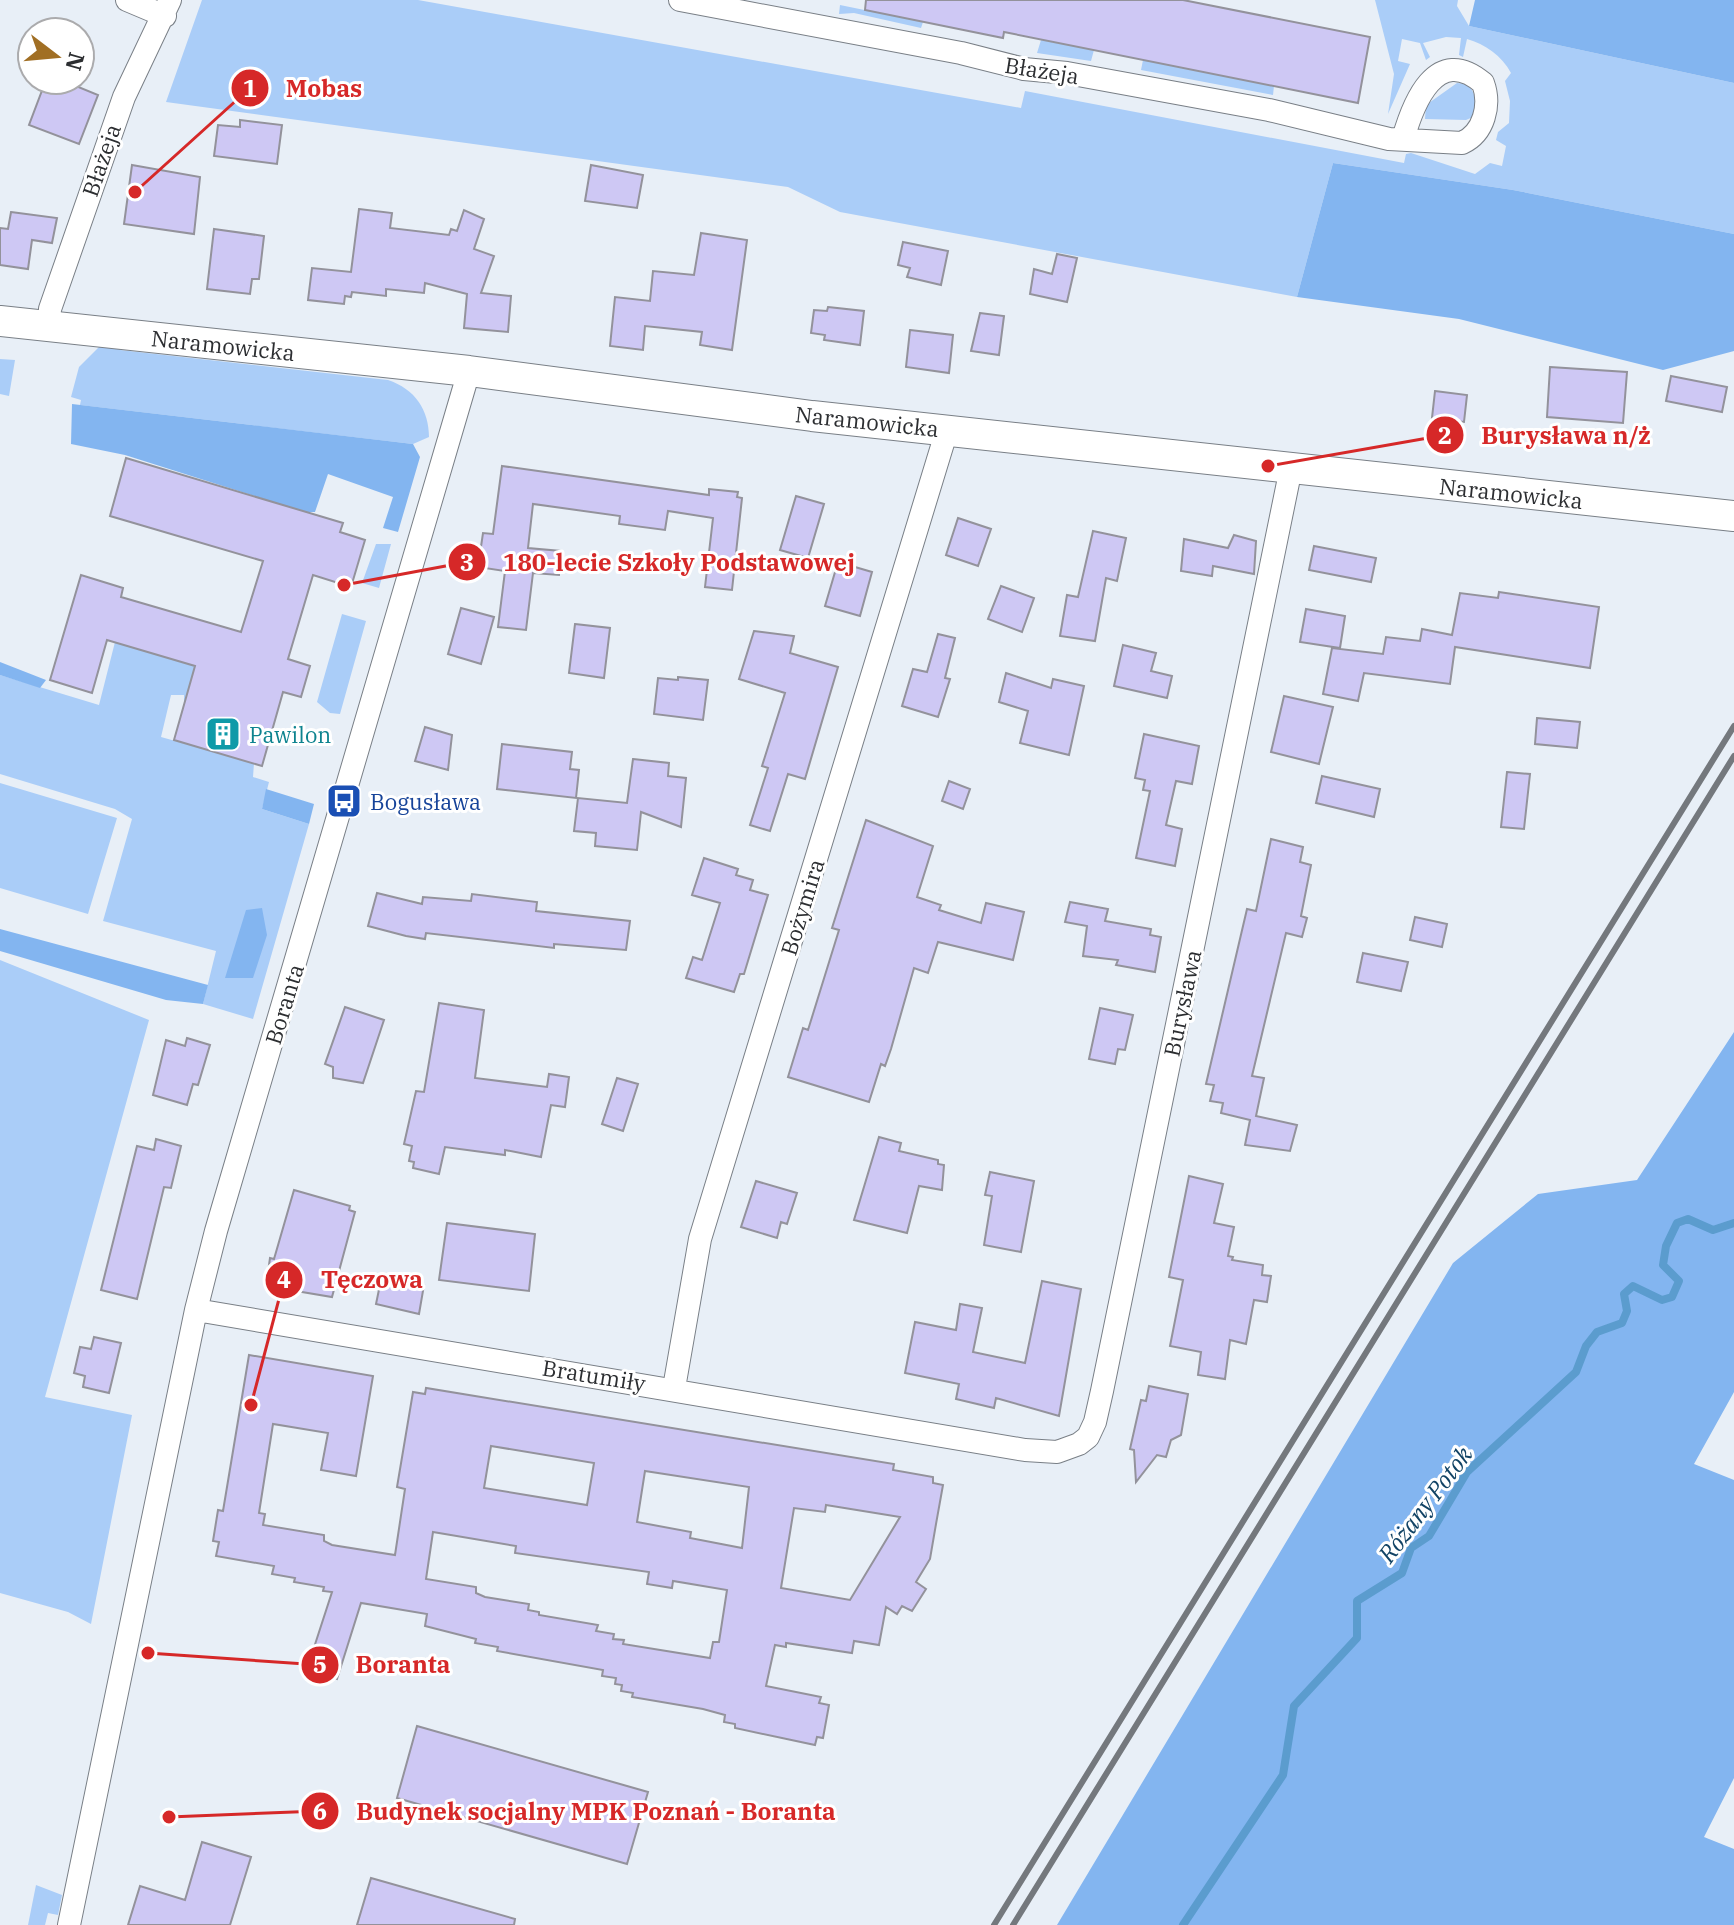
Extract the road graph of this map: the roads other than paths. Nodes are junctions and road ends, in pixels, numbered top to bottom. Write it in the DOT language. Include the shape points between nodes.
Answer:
graph roads {
  1 [pos="127,0"];
  2 [pos="680,0"];
  3 [pos="168,8"];
  4 [pos="1403,139"];
  5 [pos="0,321"];
  6 [pos="49,327"];
  7 [pos="469,371"];
  8 [pos="947,430"];
  9 [pos="1291,468"];
  10 [pos="1734,516"];
  11 [pos="196,1310"];
  12 [pos="674,1388"];
  13 [pos="991,1445"];
  14 [pos="69,1925"];
  1 -- 3 [label="street"];
  2 -- 4 [label="street, Błażeja"];
  3 -- 6 [label="street, Błażeja" via="119,110 50,309"];
  5 -- 6 [label="street, Naramowicka"];
  6 -- 7 [label="street, Naramowicka"];
  7 -- 8 [label="street, Naramowicka"];
  7 -- 11 [label="street, Boranta"];
  8 -- 9 [label="street, Naramowicka"];
  8 -- 12 [label="street, Bożymira" via="700,1239"];
  9 -- 10 [label="street, Naramowicka"];
  9 -- 13 [label="street, Burysława" via="1095,1422 1088,1437 1057,1452"];
  11 -- 12 [label="street, Bratumiły"];
  11 -- 14 [label="street, Boranta"];
  12 -- 13 [label="street, Bratumiły"];
}
